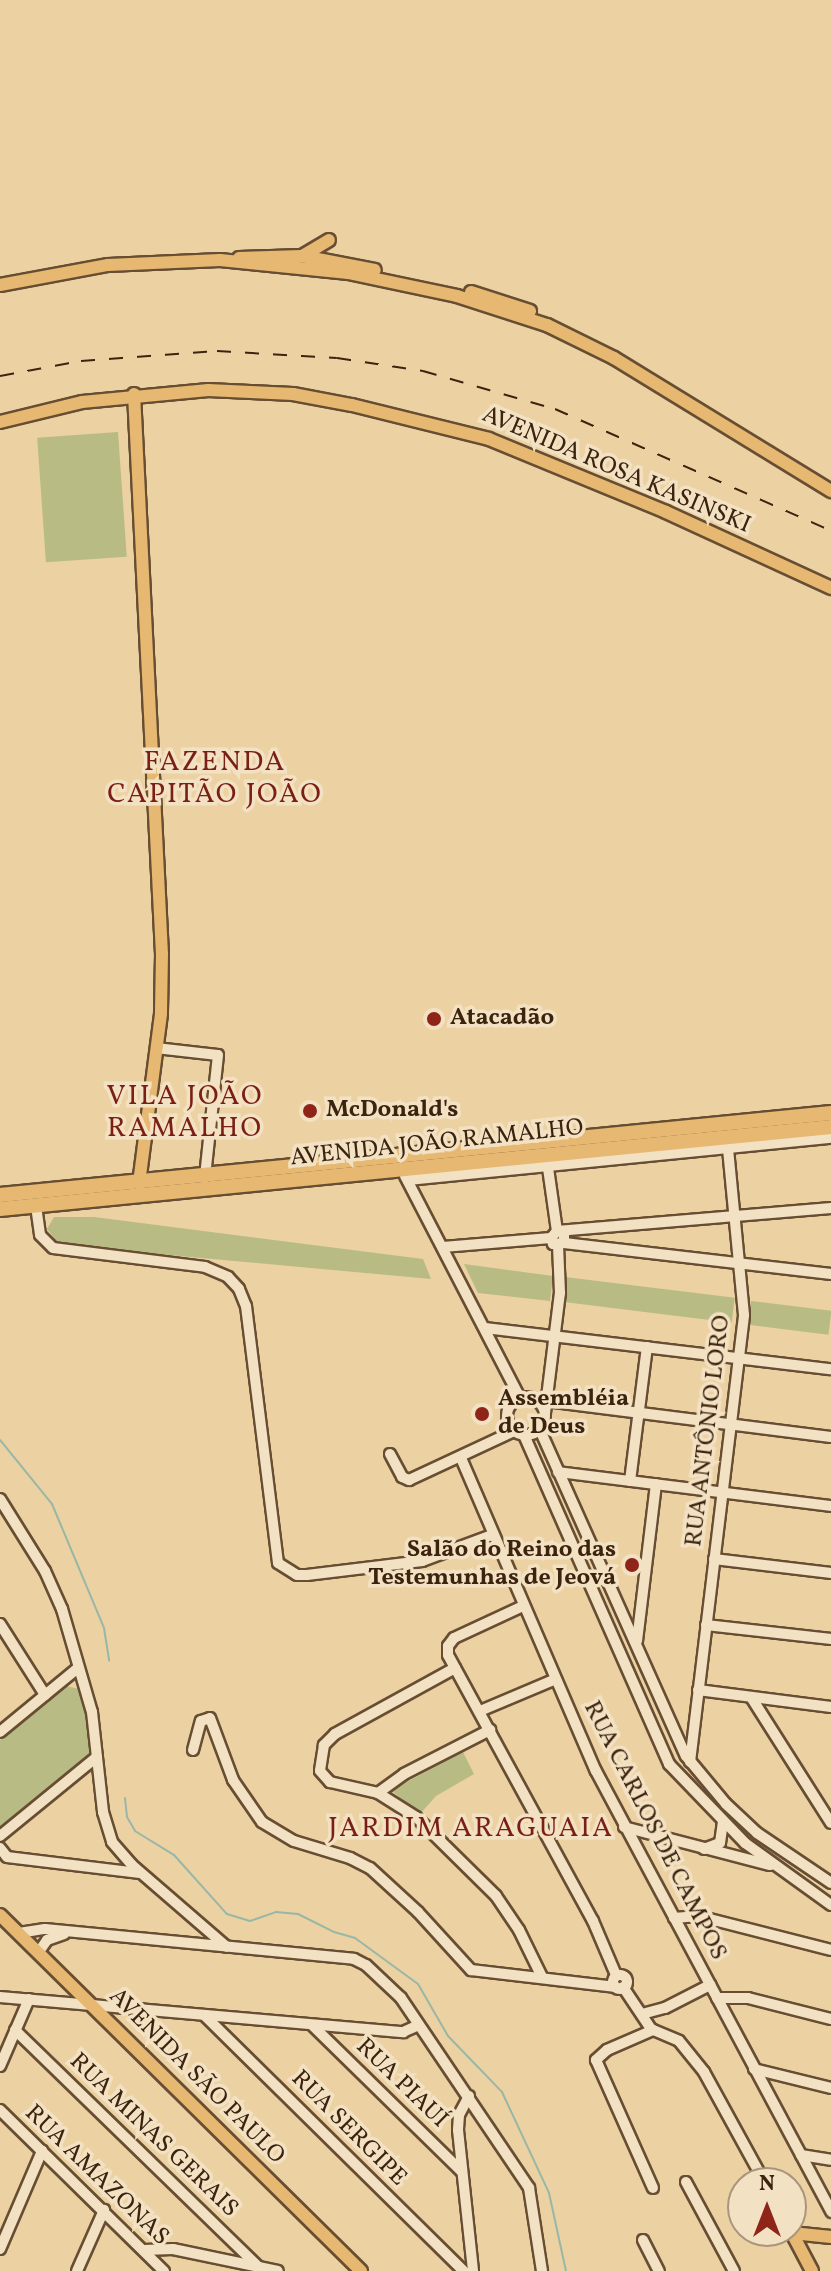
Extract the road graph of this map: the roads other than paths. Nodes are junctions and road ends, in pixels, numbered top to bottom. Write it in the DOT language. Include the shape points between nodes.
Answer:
graph roads {
  1 [pos="329,240"];
  2 [pos="328,260"];
  3 [pos="299,262"];
  4 [pos="348,273"];
  5 [pos="0,285"];
  6 [pos="514,314"];
  7 [pos="544,316"];
  8 [pos="556,329"];
  9 [pos="614,358"];
  10 [pos="134,394"];
  11 [pos="0,422"];
  12 [pos="831,491"];
  13 [pos="831,588"];
  14 [pos="156,1048"];
  15 [pos="831,1113"];
  16 [pos="807,1116"];
  17 [pos="831,1127"];
  18 [pos="831,1138"];
  19 [pos="730,1143"];
  20 [pos="394,1156"];
  21 [pos="547,1161"];
  22 [pos="405,1175"];
  23 [pos="205,1177"];
  24 [pos="139,1184"];
  25 [pos="2,1195"];
  26 [pos="36,1206"];
  27 [pos="831,1208"];
  28 [pos="0,1209"];
  29 [pos="735,1217"];
  30 [pos="559,1238"];
  31 [pos="443,1247"];
  32 [pos="740,1263"];
  33 [pos="831,1274"];
  34 [pos="485,1328"];
  35 [pos="554,1336"];
  36 [pos="647,1347"];
  37 [pos="738,1358"];
  38 [pos="831,1369"];
  39 [pos="520,1398"];
  40 [pos="542,1406"];
  41 [pos="639,1413"];
  42 [pos="730,1424"];
  43 [pos="540,1430"];
  44 [pos="519,1433"];
  45 [pos="831,1437"];
  46 [pos="390,1454"];
  47 [pos="461,1458"];
  48 [pos="558,1472"];
  49 [pos="630,1481"];
  50 [pos="656,1484"];
  51 [pos="722,1492"];
  52 [pos="0,1499"];
  53 [pos="831,1506"];
  54 [pos="492,1535"];
  55 [pos="714,1559"];
  56 [pos="831,1573"];
  57 [pos="643,1589"];
  58 [pos="618,1605"];
  59 [pos="523,1606"];
  60 [pos="0,1624"];
  61 [pos="706,1625"];
  62 [pos="831,1639"];
  63 [pos="636,1644"];
  64 [pos="78,1668"];
  65 [pos="455,1668"];
  66 [pos="556,1679"];
  67 [pos="698,1690"];
  68 [pos="45,1695"];
  69 [pos="751,1697"];
  70 [pos="831,1698"];
  71 [pos="831,1707"];
  72 [pos="480,1711"];
  73 [pos="490,1730"];
  74 [pos="693,1730"];
  75 [pos="0,1732"];
  76 [pos="677,1741"];
  77 [pos="193,1750"];
  78 [pos="664,1756"];
  79 [pos="97,1757"];
  80 [pos="690,1762"];
  81 [pos="673,1770"];
  82 [pos="378,1793"];
  83 [pos="723,1822"];
  84 [pos="831,1823"];
  85 [pos="624,1827"];
  86 [pos="0,1836"];
  87 [pos="0,1848"];
  88 [pos="704,1849"];
  89 [pos="119,1852"];
  90 [pos="772,1865"];
  91 [pos="105,1869"];
  92 [pos="142,1873"];
  93 [pos="831,1883"];
  94 [pos="831,1905"];
  95 [pos="0,1915"];
  96 [pos="674,1918"];
  97 [pos="19,1933"];
  98 [pos="70,1933"];
  99 [pos="228,1948"];
  100 [pos="831,1950"];
  101 [pos="38,1953"];
  102 [pos="542,1977"];
  103 [pos="617,1982"];
  104 [pos="69,1983"];
  105 [pos="710,1985"];
  106 [pos="0,1997"];
  107 [pos="717,1998"];
  108 [pos="29,1999"];
  109 [pos="52,2002"];
  110 [pos="93,2007"];
  111 [pos="138,2011"];
  112 [pos="642,2014"];
  113 [pos="205,2016"];
  114 [pos="831,2019"];
  115 [pos="312,2025"];
  116 [pos="419,2025"];
  117 [pos="15,2030"];
  118 [pos="653,2030"];
  119 [pos="119,2032"];
  120 [pos="0,2066"];
  121 [pos="754,2069"];
  122 [pos="831,2088"];
  123 [pos="469,2096"];
  124 [pos="0,2110"];
  125 [pos="42,2151"];
  126 [pos="801,2155"];
  127 [pos="831,2160"];
  128 [pos="756,2167"];
  129 [pos="462,2172"];
  130 [pos="686,2182"];
  131 [pos="653,2188"];
  132 [pos="104,2210"];
  133 [pos="831,2212"];
  134 [pos="807,2233"];
  135 [pos="830,2235"];
  136 [pos="643,2240"];
  137 [pos="800,2247"];
  138 [pos="0,2249"];
  139 [pos="173,2249"];
  140 [pos="144,2250"];
  141 [pos="162,2268"];
  142 [pos="261,2269"];
  143 [pos="357,2270"];
  144 [pos="77,2271"];
  145 [pos="278,2271"];
  146 [pos="464,2271"];
  147 [pos="473,2271"];
  148 [pos="542,2271"];
  149 [pos="659,2271"];
  150 [pos="734,2271"];
  151 [pos="812,2271"];
  1 -- 3 [label="main road"];
  2 -- 3 [label="main road"];
  2 -- 4 [label="main road"];
  2 -- 7 [label="main road" via="489,297"];
  3 -- 4 [label="main road"];
  3 -- 5 [label="main road" via="108,265"];
  4 -- 6 [label="main road"];
  6 -- 7 [label="main road"];
  6 -- 8 [label="main road"];
  7 -- 8 [label="main road"];
  7 -- 9 [label="main road" via="600,344"];
  8 -- 9 [label="main road"];
  9 -- 12 [label="main road"];
  10 -- 11 [label="main road, AVENIDA ROSA KASINSKI"];
  10 -- 13 [label="main road, AVENIDA ROSA KASINSKI" via="293,394 431,422 567,470"];
  10 -- 14 [label="main road" via="162,954"];
  14 -- 23 [label="street" via="218,1055"];
  14 -- 24 [label="main road"];
  15 -- 16 [label="highway, AVENIDA JOÃO RAMALHO"];
  16 -- 19 [label="highway" via="743,1128"];
  16 -- 20 [label="highway, AVENIDA JOÃO RAMALHO"];
  17 -- 19 [label="highway, AVENIDA JOÃO RAMALHO"];
  18 -- 19 [label="street"];
  19 -- 21 [label="highway, AVENIDA JOÃO RAMALHO"];
  19 -- 29 [label="street, RUA ANTÔNIO LORO"];
  20 -- 22 [label="highway"];
  20 -- 23 [label="highway, AVENIDA JOÃO RAMALHO"];
  21 -- 22 [label="highway, AVENIDA JOÃO RAMALHO"];
  21 -- 30 [label="street"];
  22 -- 26 [label="highway, AVENIDA JOÃO RAMALHO"];
  22 -- 31 [label="street"];
  23 -- 24 [label="highway, AVENIDA JOÃO RAMALHO"];
  24 -- 25 [label="highway, AVENIDA JOÃO RAMALHO"];
  26 -- 28 [label="highway, AVENIDA JOÃO RAMALHO"];
  26 -- 54 [label="street" via="40,1235 53,1248 205,1267 228,1277 239,1289 246,1306 278,1563 307,1575 422,1561"];
  27 -- 29 [label="street"];
  29 -- 30 [label="street"];
  29 -- 32 [label="street, RUA ANTÔNIO LORO"];
  30 -- 31 [label="street"];
  30 -- 32 [label="street"];
  30 -- 35 [label="street"];
  31 -- 34 [label="street"];
  32 -- 33 [label="street"];
  32 -- 37 [label="street, RUA ANTÔNIO LORO" via="744,1306"];
  34 -- 35 [label="street"];
  34 -- 39 [label="street"];
  35 -- 36 [label="street"];
  35 -- 40 [label="street"];
  36 -- 37 [label="street"];
  36 -- 41 [label="street"];
  37 -- 38 [label="street"];
  37 -- 42 [label="street, RUA ANTÔNIO LORO"];
  39 -- 40 [label="street"];
  39 -- 44 [label="street" via="507,1414"];
  40 -- 41 [label="street" via="561,1403"];
  40 -- 43 [label="street"];
  41 -- 42 [label="street"];
  41 -- 49 [label="street"];
  42 -- 45 [label="street"];
  42 -- 51 [label="street, RUA ANTÔNIO LORO"];
  43 -- 44 [label="street"];
  43 -- 48 [label="street"];
  44 -- 47 [label="street"];
  44 -- 78 [label="street"];
  46 -- 47 [label="street" via="409,1480"];
  47 -- 54 [label="street, RUA CARLOS DE CAMPOS"];
  48 -- 49 [label="street"];
  48 -- 58 [label="street"];
  49 -- 50 [label="street"];
  50 -- 51 [label="street"];
  50 -- 57 [label="street"];
  51 -- 53 [label="street"];
  51 -- 55 [label="street, RUA ANTÔNIO LORO"];
  52 -- 64 [label="street" via="56,1594"];
  54 -- 59 [label="street, RUA CARLOS DE CAMPOS"];
  55 -- 56 [label="street"];
  55 -- 61 [label="street, RUA ANTÔNIO LORO"];
  57 -- 58 [label="street" via="632,1602"];
  57 -- 63 [label="street"];
  58 -- 63 [label="street"];
  59 -- 65 [label="street" via="454,1638 447,1650"];
  59 -- 66 [label="street, RUA CARLOS DE CAMPOS"];
  60 -- 68 [label="street"];
  61 -- 62 [label="street"];
  61 -- 67 [label="street, RUA ANTÔNIO LORO"];
  63 -- 76 [label="street"];
  64 -- 68 [label="street"];
  64 -- 79 [label="street" via="92,1712"];
  65 -- 72 [label="street"];
  65 -- 82 [label="street" via="324,1745 322,1776"];
  66 -- 72 [label="street"];
  66 -- 85 [label="street, RUA CARLOS DE CAMPOS"];
  67 -- 69 [label="street"];
  67 -- 74 [label="street, RUA ANTÔNIO LORO"];
  68 -- 75 [label="street"];
  69 -- 71 [label="street"];
  69 -- 84 [label="street"];
  70 -- 71 [label="street"];
  72 -- 73 [label="street"];
  73 -- 82 [label="street"];
  73 -- 103 [label="street" via="593,1921"];
  74 -- 76 [label="street"];
  74 -- 80 [label="street, RUA ANTÔNIO LORO"];
  76 -- 78 [label="street"];
  76 -- 80 [label="street"];
  77 -- 102 [label="street" via="201,1721 210,1718 233,1780 262,1822 294,1841 370,1868 471,1970"];
  78 -- 81 [label="street"];
  79 -- 86 [label="street"];
  79 -- 89 [label="street" via="103,1812"];
  80 -- 81 [label="street"];
  80 -- 93 [label="street" via="757,1833"];
  81 -- 83 [label="street"];
  82 -- 102 [label="street" via="416,1817 482,1879 506,1908"];
  83 -- 88 [label="street" via="720,1843"];
  83 -- 90 [label="street"];
  85 -- 88 [label="street"];
  85 -- 96 [label="street, RUA CARLOS DE CAMPOS"];
  87 -- 91 [label="street" via="7,1857"];
  88 -- 90 [label="street"];
  89 -- 91 [label="street"];
  89 -- 92 [label="street"];
  90 -- 94 [label="street"];
  91 -- 92 [label="street"];
  92 -- 99 [label="street"];
  95 -- 97 [label="main road, AVENIDA SÃO PAULO"];
  96 -- 100 [label="street" via="698,1916"];
  96 -- 105 [label="street, RUA CARLOS DE CAMPOS"];
  97 -- 98 [label="street"];
  97 -- 101 [label="main road, AVENIDA SÃO PAULO"];
  98 -- 99 [label="street"];
  98 -- 101 [label="street" via="51,1937"];
  99 -- 116 [label="street" via="354,1959 401,1998"];
  101 -- 104 [label="main road, AVENIDA SÃO PAULO"];
  102 -- 103 [label="street"];
  103 -- 112 [label="street"];
  104 -- 109 [label="street"];
  104 -- 110 [label="main road, AVENIDA SÃO PAULO"];
  105 -- 107 [label="street, RUA CARLOS DE CAMPOS"];
  105 -- 112 [label="street"];
  106 -- 108 [label="street"];
  107 -- 114 [label="street" via="748,1998"];
  107 -- 121 [label="street, RUA CARLOS DE CAMPOS"];
  108 -- 109 [label="street"];
  108 -- 117 [label="street"];
  109 -- 110 [label="street"];
  110 -- 111 [label="street"];
  110 -- 119 [label="main road, AVENIDA SÃO PAULO"];
  111 -- 113 [label="street"];
  111 -- 119 [label="street" via="123,2020"];
  112 -- 118 [label="street"];
  113 -- 115 [label="street"];
  113 -- 146 [label="street, RUA SERGIPE"];
  115 -- 116 [label="street" via="403,2032"];
  115 -- 129 [label="street, RUA PIAUÍ"];
  116 -- 123 [label="street"];
  117 -- 120 [label="street"];
  117 -- 142 [label="street, RUA MINAS GERAIS"];
  118 -- 128 [label="street" via="686,2047"];
  118 -- 131 [label="street" via="596,2060"];
  119 -- 143 [label="main road, AVENIDA SÃO PAULO"];
  121 -- 122 [label="street"];
  121 -- 126 [label="street, RUA CARLOS DE CAMPOS"];
  123 -- 129 [label="street" via="459,2115"];
  123 -- 148 [label="street" via="529,2188"];
  124 -- 125 [label="street, RUA AMAZONAS"];
  125 -- 132 [label="street, RUA AMAZONAS"];
  125 -- 138 [label="street"];
  126 -- 127 [label="street"];
  126 -- 133 [label="street, RUA CARLOS DE CAMPOS"];
  129 -- 147 [label="street"];
  130 -- 150 [label="street"];
  132 -- 140 [label="street, RUA AMAZONAS"];
  132 -- 144 [label="street"];
  134 -- 135 [label="main road"];
  136 -- 149 [label="street"];
  137 -- 151 [label="main road"];
  139 -- 140 [label="street"];
  139 -- 141 [label="street"];
  139 -- 142 [label="street"];
  140 -- 141 [label="street, RUA AMAZONAS"];
  142 -- 145 [label="street"];
}
